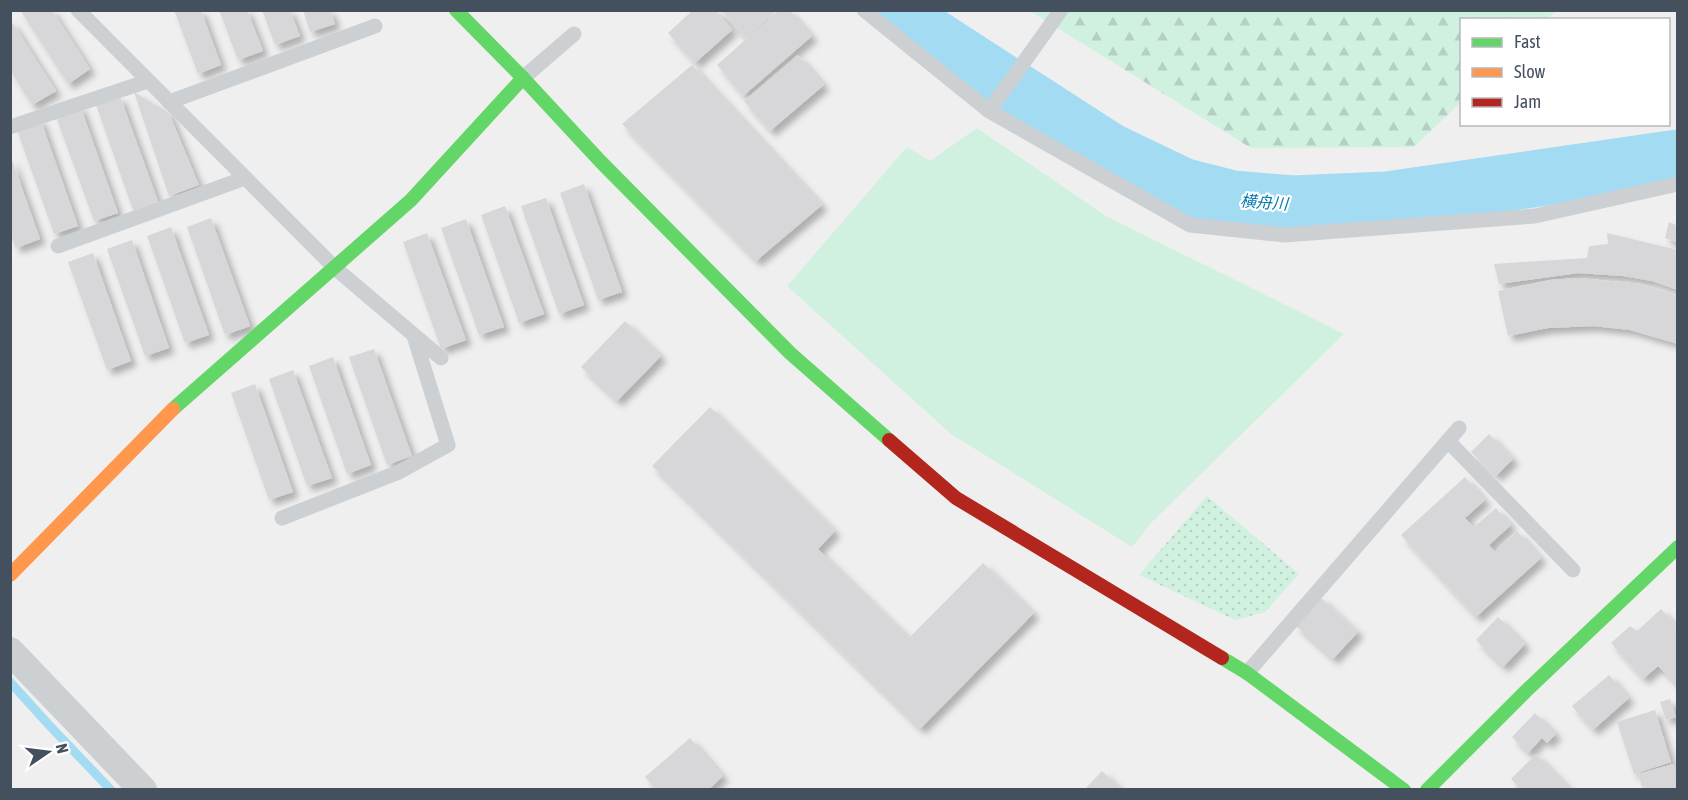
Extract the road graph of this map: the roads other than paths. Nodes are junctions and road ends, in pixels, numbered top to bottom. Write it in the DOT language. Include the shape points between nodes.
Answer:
graph roads {
  1 [pos="78,10"];
  2 [pos="456,10"];
  3 [pos="864,10"];
  4 [pos="1062,10"];
  5 [pos="375,26"];
  6 [pos="574,34"];
  7 [pos="524,78"];
  8 [pos="148,81"];
  9 [pos="169,102"];
  10 [pos="989,111"];
  11 [pos="10,127"];
  12 [pos="245,178"];
  13 [pos="1677,184"];
  14 [pos="58,246"];
  15 [pos="334,268"];
  16 [pos="414,336"];
  17 [pos="441,358"];
  18 [pos="1459,428"];
  19 [pos="1448,441"];
  20 [pos="282,518"];
  21 [pos="1677,547"];
  22 [pos="1573,570"];
  23 [pos="10,575"];
  24 [pos="10,651"];
  25 [pos="1246,673"];
  26 [pos="143,789"];
  27 [pos="1404,789"];
  28 [pos="1428,789"];
  1 -- 8 [label="lane"];
  2 -- 7 [label="street"];
  3 -- 10 [label="lane"];
  4 -- 10 [label="lane"];
  5 -- 9 [label="lane"];
  6 -- 7 [label="lane"];
  7 -- 15 [label="street" via="411,200"];
  7 -- 25 [label="street" via="600,161 790,353 956,498"];
  8 -- 9 [label="lane"];
  8 -- 11 [label="lane"];
  9 -- 12 [label="lane"];
  10 -- 13 [label="lane" via="1190,225 1285,235 1535,216"];
  12 -- 14 [label="lane"];
  12 -- 15 [label="lane"];
  15 -- 16 [label="lane"];
  15 -- 23 [label="street" via="176,406"];
  16 -- 17 [label="lane"];
  16 -- 20 [label="lane" via="448,445 399,472"];
  18 -- 19 [label="lane"];
  19 -- 22 [label="lane"];
  19 -- 25 [label="lane"];
  21 -- 28 [label="street"];
  24 -- 26 [label="street"];
  25 -- 27 [label="street"];
}
